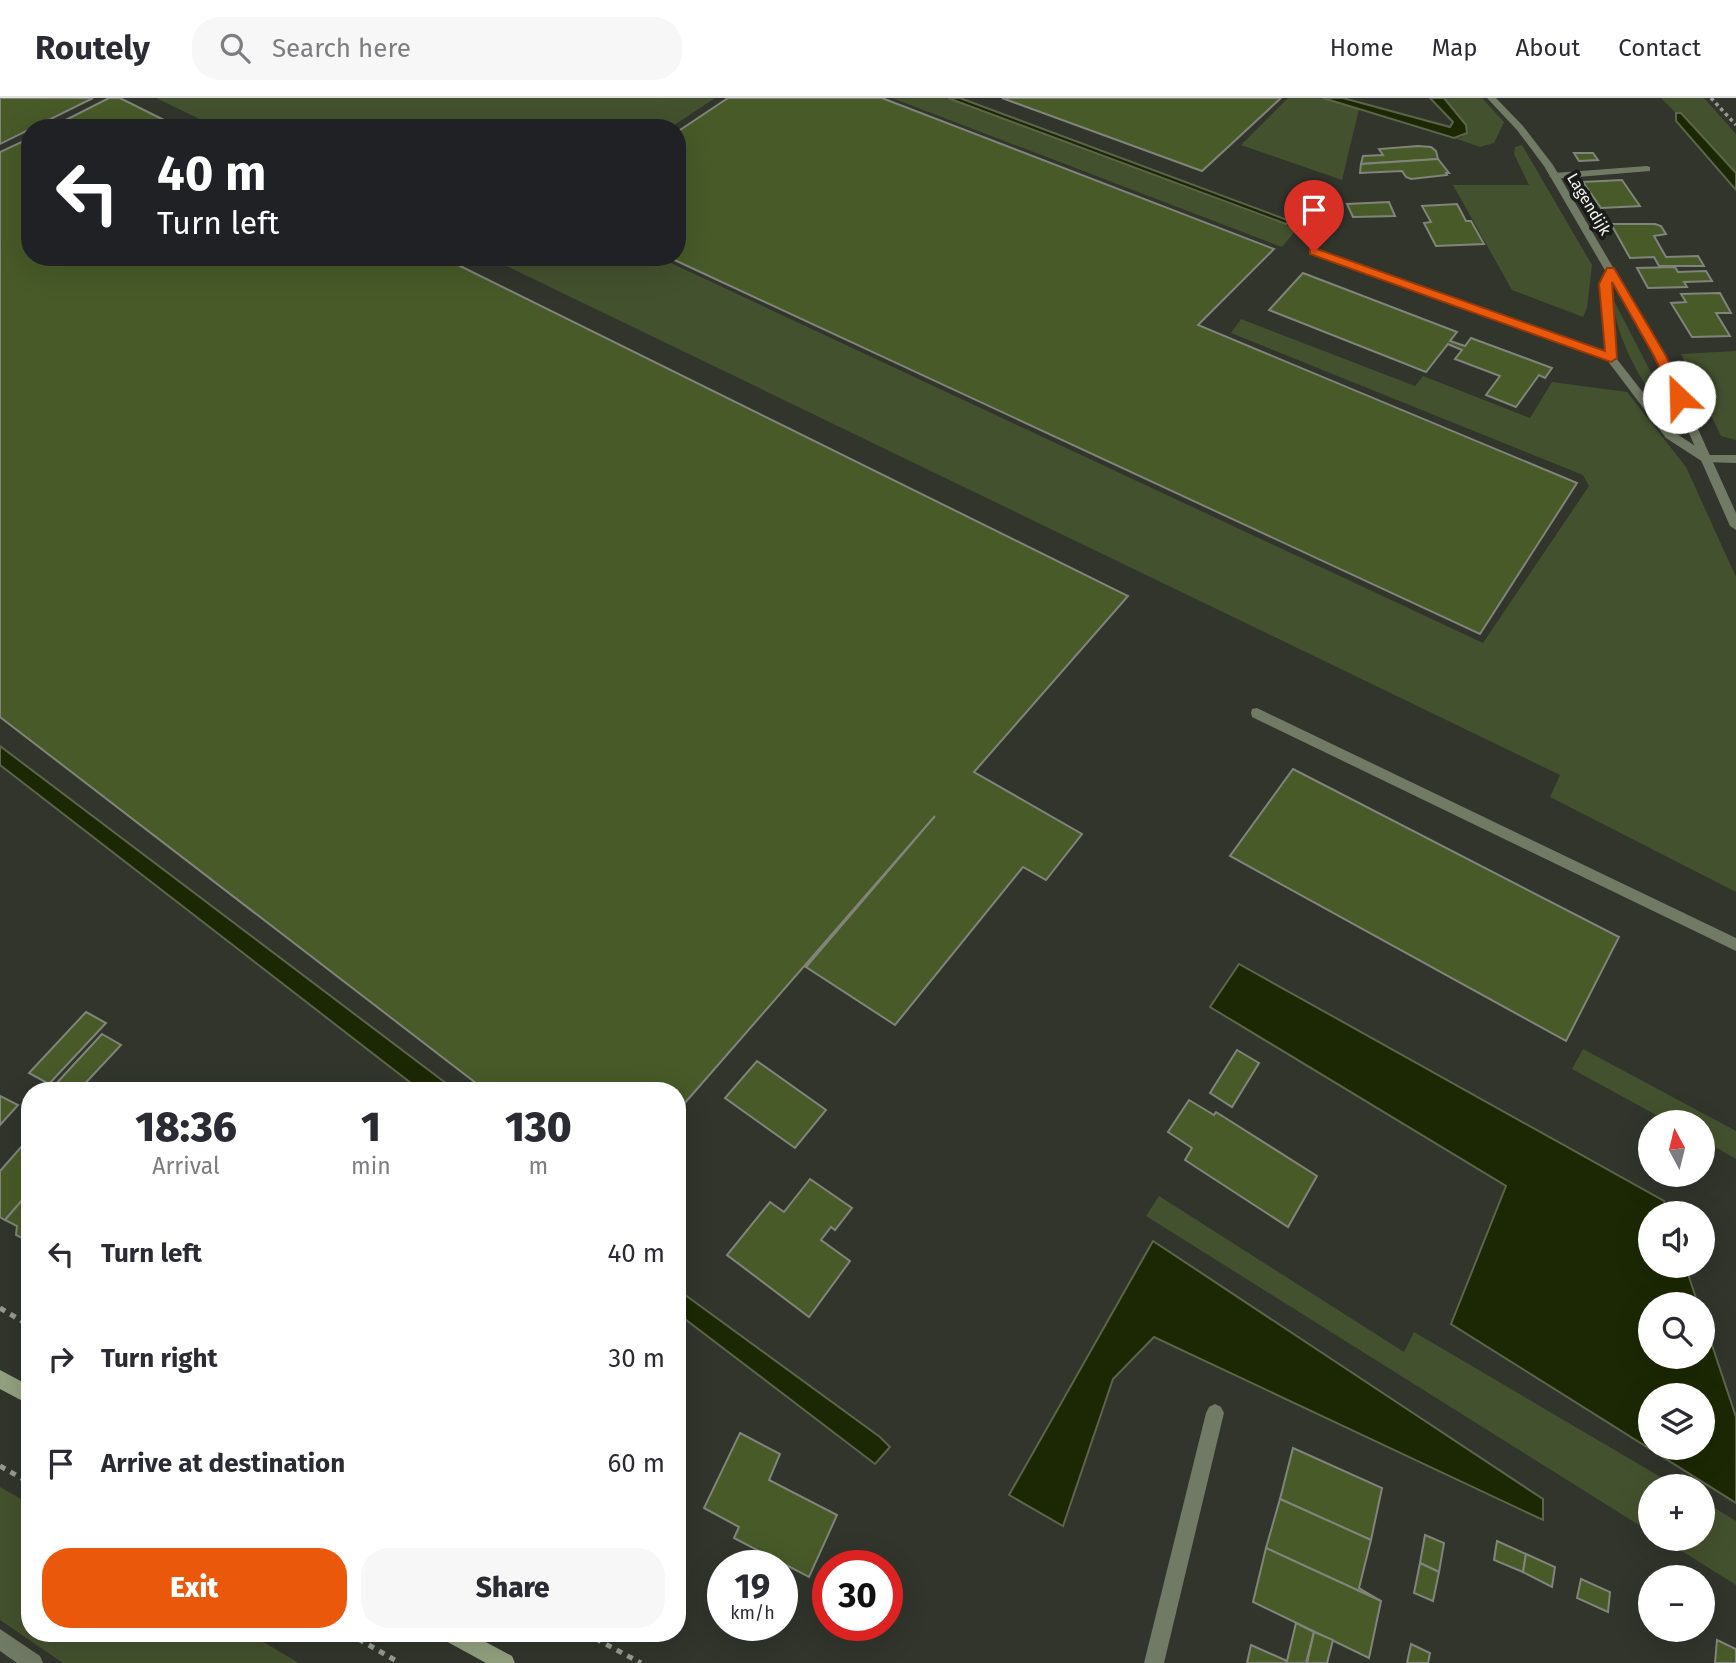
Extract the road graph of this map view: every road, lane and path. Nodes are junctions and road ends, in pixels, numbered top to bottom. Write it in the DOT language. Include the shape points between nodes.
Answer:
graph roads {
  1 [pos="1491,98"];
  2 [pos="1711,98"];
  3 [pos="1736,125"];
  4 [pos="1647,169"];
  5 [pos="1555,176"];
  6 [pos="1314,252"];
  7 [pos="1611,270"];
  8 [pos="1611,358"];
  9 [pos="1707,459"];
  10 [pos="1736,459"];
  11 [pos="1736,526"];
  12 [pos="1257,712"];
  13 [pos="1736,945"];
  14 [pos="0,1308"];
  15 [pos="21,1321"];
  16 [pos="0,1379"];
  17 [pos="21,1391"];
  18 [pos="1215,1413"];
  19 [pos="0,1466"];
  20 [pos="21,1478"];
  21 [pos="0,1639"];
  22 [pos="364,1642"];
  23 [pos="467,1642"];
  24 [pos="602,1642"];
  25 [pos="33,1663"];
  26 [pos="400,1663"];
  27 [pos="505,1663"];
  28 [pos="641,1663"];
  29 [pos="1154,1663"];
  1 -- 5 [label="street, Lagendijk"];
  2 -- 3 [label="path"];
  4 -- 5 [label="street"];
  5 -- 7 [label="street, Lagendijk"];
  6 -- 8 [label="street"];
  7 -- 8 [label="street" via="1605,284"];
  7 -- 9 [label="street, Lagendijk" via="1660,356"];
  8 -- 9 [label="street" via="1670,435"];
  9 -- 10 [label="street"];
  9 -- 11 [label="street, Lagendijk"];
  12 -- 13 [label="street"];
  14 -- 15 [label="path"];
  16 -- 17 [label="street"];
  18 -- 29 [label="street"];
  19 -- 20 [label="path"];
  21 -- 25 [label="street"];
  22 -- 26 [label="path"];
  23 -- 27 [label="street"];
  24 -- 28 [label="path"];
}
